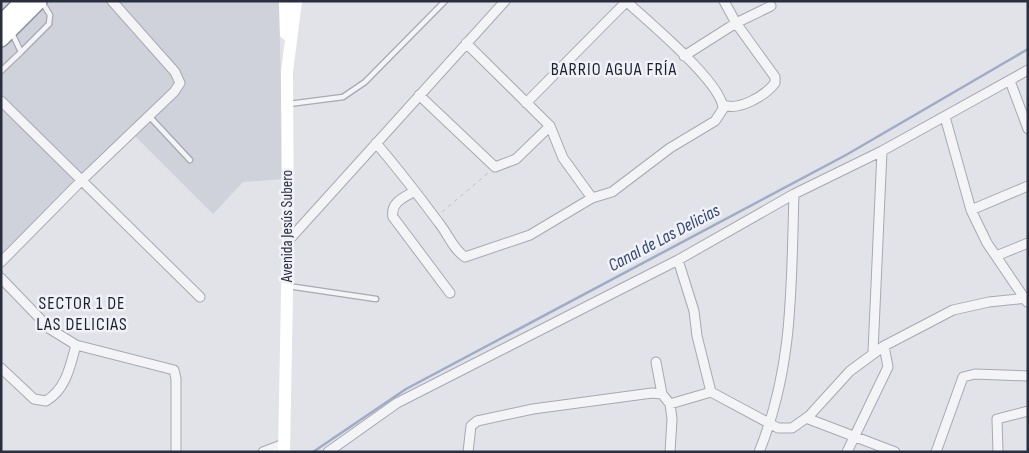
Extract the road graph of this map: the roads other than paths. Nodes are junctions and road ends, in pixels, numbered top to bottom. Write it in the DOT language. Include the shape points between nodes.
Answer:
graph roads {
  1 [pos="23,1"];
  2 [pos="40,1"];
  3 [pos="112,1"];
  4 [pos="445,1"];
  5 [pos="506,1"];
  6 [pos="627,1"];
  7 [pos="724,1"];
  8 [pos="294,2"];
  9 [pos="771,6"];
  10 [pos="736,23"];
  11 [pos="4,24"];
  12 [pos="466,44"];
  13 [pos="21,52"];
  14 [pos="684,56"];
  15 [pos="1028,70"];
  16 [pos="1,71"];
  17 [pos="1010,81"];
  18 [pos="419,95"];
  19 [pos="1,101"];
  20 [pos="526,103"];
  21 [pos="287,104"];
  22 [pos="723,105"];
  23 [pos="149,116"];
  24 [pos="945,117"];
  25 [pos="550,126"];
  26 [pos="1028,129"];
  27 [pos="376,143"];
  28 [pos="882,151"];
  29 [pos="190,160"];
  30 [pos="82,180"];
  31 [pos="1028,186"];
  32 [pos="415,191"];
  33 [pos="794,194"];
  34 [pos="592,198"];
  35 [pos="971,210"];
  36 [pos="288,242"];
  37 [pos="1028,243"];
  38 [pos="996,256"];
  39 [pos="678,260"];
  40 [pos="1,262"];
  41 [pos="1,278"];
  42 [pos="287,285"];
  43 [pos="450,293"];
  44 [pos="200,297"];
  45 [pos="376,299"];
  46 [pos="1027,300"];
  47 [pos="76,345"];
  48 [pos="884,346"];
  49 [pos="873,352"];
  50 [pos="656,362"];
  51 [pos="1,368"];
  52 [pos="1028,376"];
  53 [pos="711,392"];
  54 [pos="662,394"];
  55 [pos="670,404"];
  56 [pos="1028,411"];
  57 [pos="806,418"];
  58 [pos="770,424"];
  59 [pos="854,437"];
  60 [pos="284,448"];
  61 [pos="176,452"];
  62 [pos="262,452"];
  63 [pos="328,452"];
  64 [pos="468,452"];
  65 [pos="670,452"];
  66 [pos="759,452"];
  67 [pos="847,452"];
  68 [pos="895,452"];
  69 [pos="936,452"];
  70 [pos="998,452"];
  1 -- 11 [label="highway"];
  2 -- 11 [label="highway"];
  2 -- 13 [label="lane" via="50,15 49,24"];
  3 -- 23 [label="street" via="175,72 180,83"];
  4 -- 21 [label="lane" via="365,82 343,97"];
  5 -- 12 [label="street"];
  6 -- 14 [label="street"];
  6 -- 20 [label="street"];
  7 -- 10 [label="street"];
  8 -- 21 [label="main road, Avenida Jesús Subero"];
  9 -- 10 [label="street"];
  10 -- 14 [label="street"];
  10 -- 22 [label="street" via="775,82 738,107"];
  11 -- 13 [label="lane"];
  12 -- 18 [label="street"];
  12 -- 20 [label="street"];
  13 -- 16 [label="lane"];
  14 -- 22 [label="street" via="709,82"];
  15 -- 17 [label="street"];
  17 -- 24 [label="street"];
  17 -- 26 [label="street"];
  18 -- 25 [label="street" via="495,167 516,158"];
  18 -- 27 [label="street"];
  19 -- 30 [label="street"];
  20 -- 25 [label="street"];
  21 -- 36 [label="main road, Avenida Jesús Subero"];
  22 -- 34 [label="street" via="715,121 659,156 612,192"];
  23 -- 29 [label="lane"];
  23 -- 30 [label="street"];
  24 -- 28 [label="street"];
  24 -- 35 [label="street"];
  25 -- 34 [label="street" via="563,158"];
  27 -- 32 [label="street"];
  27 -- 36 [label="street"];
  28 -- 33 [label="street"];
  28 -- 49 [label="street"];
  30 -- 40 [label="street"];
  30 -- 44 [label="street"];
  31 -- 35 [label="street"];
  32 -- 34 [label="street" via="458,252 465,257 530,235"];
  32 -- 43 [label="street" via="395,202 393,216"];
  33 -- 39 [label="street"];
  33 -- 58 [label="street" via="791,319 787,353"];
  35 -- 38 [label="street"];
  36 -- 42 [label="main road, Avenida Jesús Subero"];
  37 -- 38 [label="street"];
  38 -- 46 [label="street"];
  39 -- 53 [label="street" via="694,311"];
  39 -- 63 [label="street" via="397,403"];
  41 -- 47 [label="street" via="50,328"];
  42 -- 45 [label="lane"];
  42 -- 60 [label="main road, Avenida Jesús Subero"];
  46 -- 48 [label="street" via="989,302 953,310"];
  47 -- 51 [label="street" via="66,379 57,394 46,401 34,399"];
  47 -- 61 [label="street" via="174,370"];
  48 -- 49 [label="street"];
  48 -- 59 [label="street" via="888,367"];
  49 -- 57 [label="street" via="850,371"];
  50 -- 54 [label="street"];
  52 -- 69 [label="street" via="975,374 963,377"];
  53 -- 55 [label="street"];
  53 -- 58 [label="street"];
  54 -- 55 [label="street"];
  54 -- 64 [label="street" via="589,401 477,421 471,426"];
  55 -- 65 [label="street"];
  56 -- 70 [label="street" via="997,419"];
  57 -- 58 [label="street" via="792,428 778,428"];
  57 -- 59 [label="street"];
  58 -- 66 [label="street"];
  59 -- 67 [label="street"];
  59 -- 68 [label="street"];
  60 -- 62 [label="street"];
}
